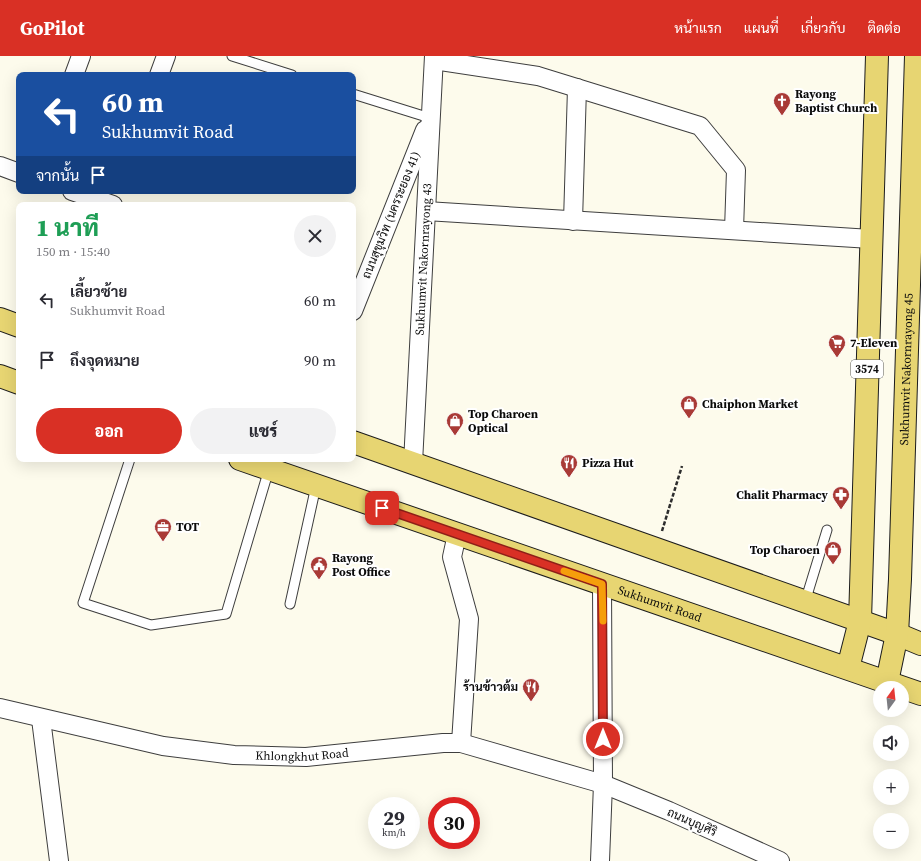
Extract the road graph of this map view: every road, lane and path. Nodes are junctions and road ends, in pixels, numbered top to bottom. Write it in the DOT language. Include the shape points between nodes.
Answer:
graph roads {
  1 [pos="81,56"];
  2 [pos="166,56"];
  3 [pos="232,56"];
  4 [pos="876,56"];
  5 [pos="916,56"];
  6 [pos="434,58"];
  7 [pos="75,72"];
  8 [pos="160,72"];
  9 [pos="283,72"];
  10 [pos="577,88"];
  11 [pos="356,95"];
  12 [pos="918,108"];
  13 [pos="430,118"];
  14 [pos="0,166"];
  15 [pos="16,172"];
  16 [pos="81,194"];
  17 [pos="104,202"];
  18 [pos="426,211"];
  19 [pos="573,221"];
  20 [pos="734,230"];
  21 [pos="871,239"];
  22 [pos="356,298"];
  23 [pos="915,300"];
  24 [pos="0,319"];
  25 [pos="16,325"];
  26 [pos="0,376"];
  27 [pos="16,382"];
  28 [pos="356,443"];
  29 [pos="129,462"];
  30 [pos="249,462"];
  31 [pos="413,463"];
  32 [pos="682,466"];
  33 [pos="269,469"];
  34 [pos="316,484"];
  35 [pos="827,530"];
  36 [pos="457,534"];
  37 [pos="656,548"];
  38 [pos="602,584"];
  39 [pos="804,602"];
  40 [pos="290,604"];
  41 [pos="860,621"];
  42 [pos="897,634"];
  43 [pos="921,644"];
  44 [pos="848,668"];
  45 [pos="884,681"];
  46 [pos="887,681"];
  47 [pos="909,690"];
  48 [pos="921,694"];
  49 [pos="0,708"];
  50 [pos="41,719"];
  51 [pos="461,743"];
  52 [pos="603,784"];
  53 [pos="59,861"];
  54 [pos="600,861"];
  55 [pos="780,861"];
  1 -- 7 [label="street"];
  2 -- 8 [label="street"];
  3 -- 9 [label="lane"];
  4 -- 21 [label="main road, 3574"];
  5 -- 12 [label="main road, Sukhumvit Nakornrayong 45"];
  6 -- 10 [label="street" via="538,76"];
  6 -- 13 [label="street, Sukhumvit Nakornrayong 43"];
  10 -- 19 [label="street"];
  10 -- 20 [label="street" via="700,126 736,170"];
  11 -- 13 [label="lane"];
  12 -- 23 [label="main road, Sukhumvit Nakornrayong 45"];
  13 -- 18 [label="street, Sukhumvit Nakornrayong 43"];
  13 -- 22 [label="street, ถนนสุขุมวิท (นครระยอง 41)"];
  14 -- 15 [label="street"];
  16 -- 17 [label="street"];
  18 -- 19 [label="street"];
  18 -- 31 [label="street, Sukhumvit Nakornrayong 43"];
  19 -- 20 [label="street"];
  20 -- 21 [label="street"];
  21 -- 41 [label="main road, 3574"];
  23 -- 42 [label="main road, Sukhumvit Nakornrayong 45"];
  24 -- 25 [label="main road"];
  26 -- 27 [label="main road"];
  28 -- 31 [label="main road"];
  29 -- 33 [label="lane" via="83,603 150,625 226,614"];
  30 -- 33 [label="main road, Sukhumvit Road"];
  31 -- 37 [label="main road"];
  32 -- 37 [label="path"];
  33 -- 34 [label="main road, Sukhumvit Road"];
  34 -- 36 [label="main road, Sukhumvit Road"];
  34 -- 40 [label="lane"];
  35 -- 39 [label="lane"];
  36 -- 38 [label="main road, Sukhumvit Road"];
  36 -- 51 [label="street" via="452,557 468,619"];
  37 -- 39 [label="main road"];
  38 -- 44 [label="main road, Sukhumvit Road"];
  38 -- 52 [label="street"];
  39 -- 41 [label="main road"];
  41 -- 42 [label="main road"];
  41 -- 44 [label="main road, 3574"];
  42 -- 43 [label="main road"];
  42 -- 46 [label="main road, Sukhumvit Nakornrayong 45"];
  44 -- 45 [label="main road, Sukhumvit Road"];
  47 -- 48 [label="main road, Sukhumvit Road"];
  49 -- 50 [label="street, Khlongkhut Road"];
  50 -- 51 [label="street, Khlongkhut Road" via="163,746 234,755 306,757"];
  50 -- 53 [label="street"];
  51 -- 52 [label="street, Khlongkhut Road"];
  52 -- 54 [label="street"];
  52 -- 55 [label="street, ถนนบุญศิริ"];
}
